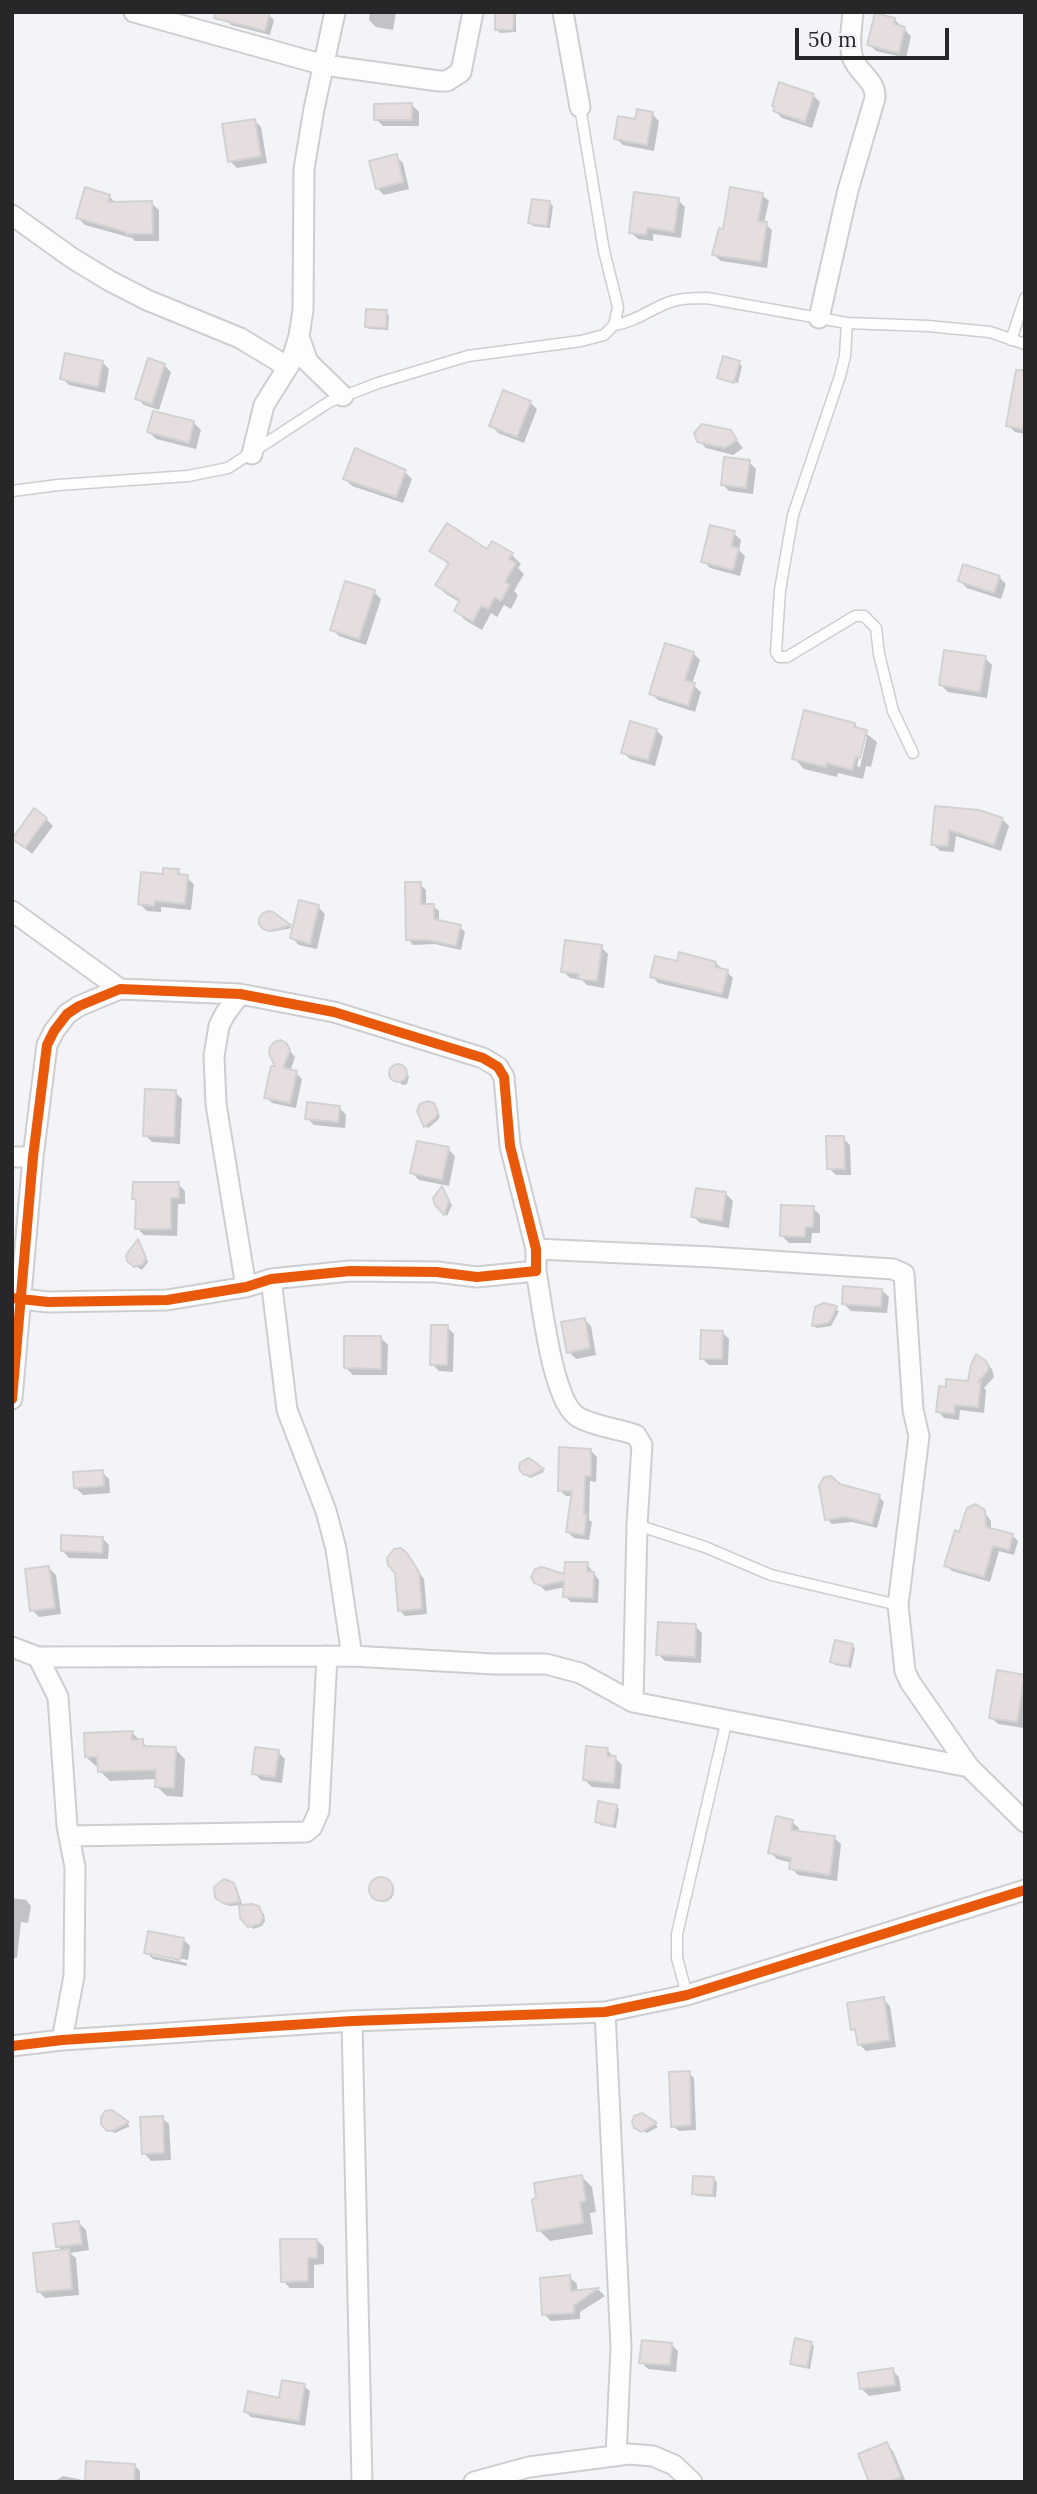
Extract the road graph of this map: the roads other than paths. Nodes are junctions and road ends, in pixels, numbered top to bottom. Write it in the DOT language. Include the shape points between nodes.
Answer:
graph roads {
  1 [pos="134,12"];
  2 [pos="335,12"];
  3 [pos="473,12"];
  4 [pos="563,12"];
  5 [pos="853,12"];
  6 [pos="183,19"];
  7 [pos="324,65"];
  8 [pos="580,107"];
  9 [pos="12,215"];
  10 [pos="1025,298"];
  11 [pos="819,318"];
  12 [pos="847,323"];
  13 [pos="614,325"];
  14 [pos="299,336"];
  15 [pos="1011,340"];
  16 [pos="1025,344"];
  17 [pos="288,367"];
  18 [pos="343,396"];
  19 [pos="252,454"];
  20 [pos="12,491"];
  21 [pos="912,753"];
  22 [pos="12,911"];
  23 [pos="120,989"];
  24 [pos="240,994"];
  25 [pos="12,1157"];
  26 [pos="33,1157"];
  27 [pos="536,1249"];
  28 [pos="536,1271"];
  29 [pos="271,1279"];
  30 [pos="246,1287"];
  31 [pos="16,1299"];
  32 [pos="12,1399"];
  33 [pos="637,1525"];
  34 [pos="898,1605"];
  35 [pos="12,1647"];
  36 [pos="327,1656"];
  37 [pos="352,1656"];
  38 [pos="38,1657"];
  39 [pos="633,1702"];
  40 [pos="727,1719"];
  41 [pos="969,1767"];
  42 [pos="1025,1822"];
  43 [pos="69,1836"];
  44 [pos="1025,1889"];
  45 [pos="687,1995"];
  46 [pos="605,2012"];
  47 [pos="352,2021"];
  48 [pos="62,2040"];
  49 [pos="12,2046"];
  50 [pos="616,2456"];
  51 [pos="362,2482"];
  52 [pos="474,2482"];
  53 [pos="692,2482"];
  1 -- 6 [label="street"];
  2 -- 7 [label="street"];
  3 -- 7 [label="street" via="461,72 447,81"];
  4 -- 8 [label="street"];
  5 -- 11 [label="street" via="852,54 876,89"];
  6 -- 7 [label="street"];
  7 -- 14 [label="street" via="304,169"];
  8 -- 13 [label="lane" via="618,307"];
  9 -- 17 [label="street" via="110,281 240,338"];
  10 -- 15 [label="lane"];
  11 -- 12 [label="lane"];
  11 -- 13 [label="lane" via="688,298"];
  12 -- 15 [label="lane" via="959,328"];
  12 -- 21 [label="lane" via="840,376 793,515 780,590 776,652 787,657 855,616 871,621 893,711"];
  13 -- 18 [label="lane" via="604,335 468,356"];
  14 -- 17 [label="street"];
  14 -- 18 [label="street" via="308,362"];
  15 -- 16 [label="lane"];
  17 -- 19 [label="street" via="264,405"];
  18 -- 19 [label="lane"];
  19 -- 20 [label="lane" via="228,468 188,476"];
  22 -- 23 [label="street"];
  23 -- 24 [label="street"];
  23 -- 26 [label="street" via="67,1014 50,1037"];
  24 -- 27 [label="street" via="334,1013 483,1058 498,1067 504,1077 512,1158"];
  24 -- 30 [label="street" via="219,1026 214,1056 216,1104"];
  25 -- 26 [label="street"];
  26 -- 31 [label="street"];
  27 -- 28 [label="street"];
  27 -- 34 [label="street" via="902,1271 919,1436"];
  28 -- 29 [label="street" via="477,1277 350,1271"];
  28 -- 33 [label="street" via="554,1371 565,1403 579,1418 640,1439"];
  29 -- 30 [label="street"];
  29 -- 37 [label="street" via="287,1410 326,1511"];
  30 -- 31 [label="street" via="167,1300"];
  31 -- 32 [label="street"];
  33 -- 34 [label="lane" via="771,1575"];
  33 -- 39 [label="street"];
  34 -- 41 [label="street" via="905,1671"];
  35 -- 38 [label="street"];
  36 -- 37 [label="street"];
  36 -- 38 [label="street"];
  36 -- 43 [label="street" via="319,1811 306,1832"];
  37 -- 39 [label="street" via="555,1666 587,1676"];
  38 -- 43 [label="street" via="58,1697"];
  39 -- 40 [label="street"];
  40 -- 41 [label="street"];
  40 -- 45 [label="lane" via="677,1934 677,1958"];
  41 -- 42 [label="street"];
  43 -- 48 [label="street" via="75,1867 74,1976"];
  44 -- 45 [label="street"];
  45 -- 46 [label="street"];
  46 -- 47 [label="street"];
  46 -- 50 [label="street" via="621,2347"];
  47 -- 48 [label="street"];
  47 -- 51 [label="street"];
  48 -- 49 [label="street"];
  50 -- 52 [label="street" via="529,2467"];
  50 -- 53 [label="street" via="653,2456 674,2465"];
}
